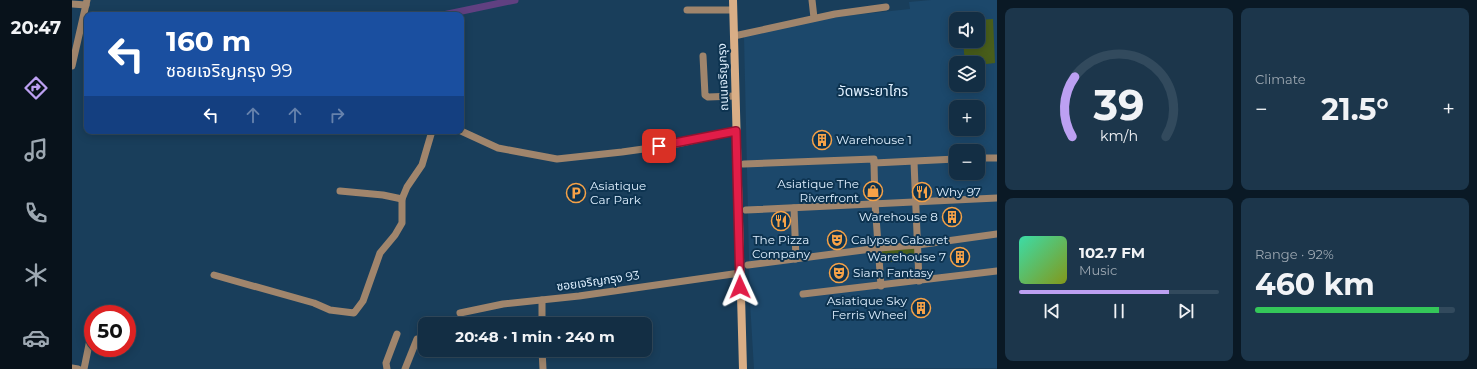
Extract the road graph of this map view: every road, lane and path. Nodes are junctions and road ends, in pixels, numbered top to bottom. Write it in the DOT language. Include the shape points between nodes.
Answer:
graph roads {
  1 [pos="733,0"];
  2 [pos="812,0"];
  3 [pos="86,3"];
  4 [pos="72,4"];
  5 [pos="886,7"];
  6 [pos="687,10"];
  7 [pos="733,10"];
  8 [pos="814,18"];
  9 [pos="734,36"];
  10 [pos="703,56"];
  11 [pos="72,66"];
  12 [pos="735,96"];
  13 [pos="736,131"];
  14 [pos="464,132"];
  15 [pos="431,134"];
  16 [pos="985,158"];
  17 [pos="997,158"];
  18 [pos="949,160"];
  19 [pos="914,162"];
  20 [pos="874,163"];
  21 [pos="744,164"];
  22 [pos="340,191"];
  23 [pos="997,198"];
  24 [pos="402,199"];
  25 [pos="915,201"];
  26 [pos="875,203"];
  27 [pos="794,208"];
  28 [pos="746,210"];
  29 [pos="997,234"];
  30 [pos="918,245"];
  31 [pos="879,248"];
  32 [pos="796,259"];
  33 [pos="748,265"];
  34 [pos="997,271"];
  35 [pos="740,273"];
  36 [pos="214,276"];
  37 [pos="919,281"];
  38 [pos="881,286"];
  39 [pos="803,294"];
  40 [pos="542,300"];
  41 [pos="460,313"];
  42 [pos="542,317"];
  43 [pos="397,334"];
  44 [pos="417,339"];
  45 [pos="87,357"];
  46 [pos="542,357"];
  47 [pos="72,368"];
  48 [pos="79,369"];
  49 [pos="85,369"];
  50 [pos="387,369"];
  51 [pos="405,369"];
  52 [pos="543,369"];
  53 [pos="743,369"];
  1 -- 7 [label="main road, ถนนเจริญกรุง"];
  2 -- 8 [label="street"];
  3 -- 4 [label="street"];
  3 -- 11 [label="street"];
  5 -- 8 [label="street"];
  6 -- 7 [label="street"];
  7 -- 9 [label="main road, ถนนเจริญกรุง"];
  8 -- 9 [label="street"];
  9 -- 12 [label="main road, ถนนเจริญกรุง"];
  10 -- 12 [label="street" via="705,95"];
  12 -- 13 [label="main road, ถนนเจริญกรุง"];
  13 -- 14 [label="street" via="658,147 557,158 498,148"];
  13 -- 35 [label="main road, ถนนเจริญกรุง"];
  15 -- 24 [label="street" via="422,165"];
  16 -- 17 [label="street"];
  18 -- 19 [label="street"];
  19 -- 20 [label="street"];
  19 -- 25 [label="street"];
  20 -- 21 [label="street" via="874,159"];
  20 -- 26 [label="street"];
  22 -- 24 [label="street"];
  23 -- 25 [label="street"];
  24 -- 36 [label="street" via="402,224 380,253 363,301 354,313 330,310 314,303"];
  25 -- 26 [label="street"];
  25 -- 30 [label="street"];
  26 -- 27 [label="street"];
  26 -- 31 [label="street"];
  27 -- 28 [label="street"];
  27 -- 32 [label="street"];
  29 -- 30 [label="street"];
  30 -- 31 [label="street"];
  30 -- 37 [label="street"];
  31 -- 32 [label="street"];
  31 -- 38 [label="street"];
  32 -- 33 [label="street"];
  34 -- 37 [label="street"];
  35 -- 40 [label="street, ซอยเจริญกรุง 93"];
  35 -- 53 [label="main road, ถนนเจริญกรุง"];
  37 -- 38 [label="street"];
  38 -- 39 [label="street"];
  40 -- 41 [label="street, ซอยเจริญกรุง 93" via="503,304"];
  40 -- 42 [label="street"];
  43 -- 50 [label="street" via="386,363"];
  44 -- 51 [label="street"];
  45 -- 49 [label="street"];
  46 -- 52 [label="street"];
  47 -- 48 [label="street"];
  48 -- 49 [label="street"];
}
